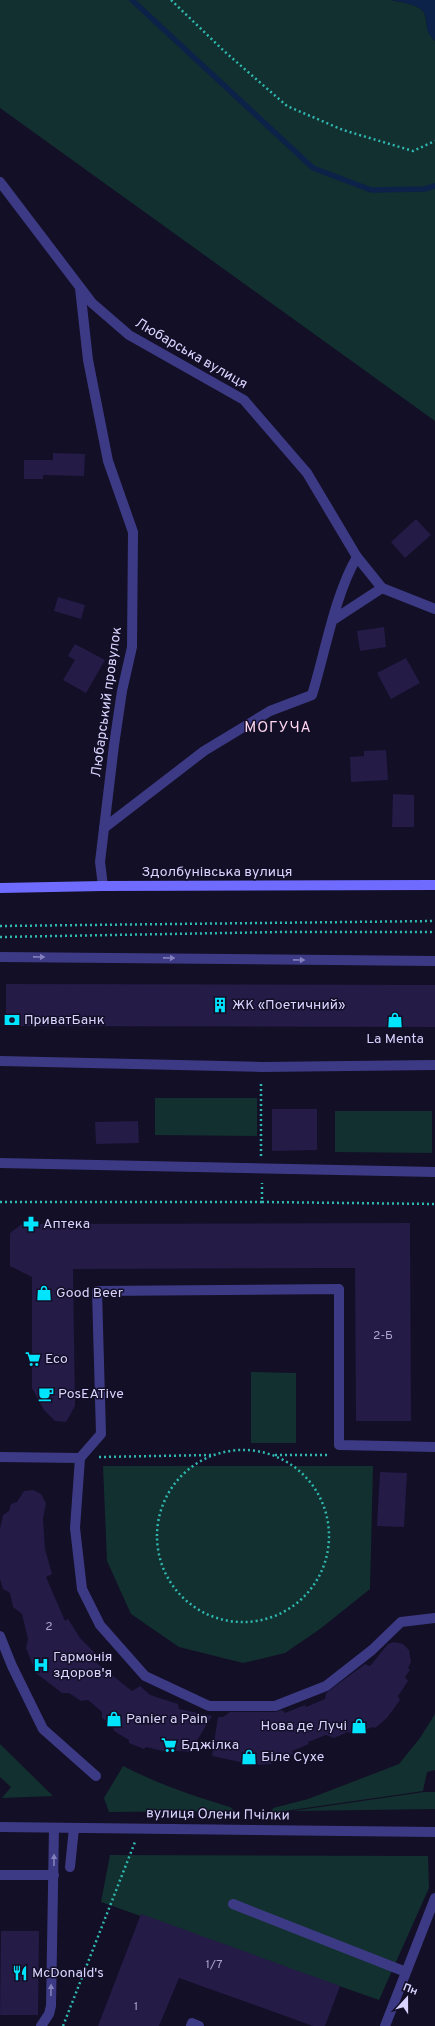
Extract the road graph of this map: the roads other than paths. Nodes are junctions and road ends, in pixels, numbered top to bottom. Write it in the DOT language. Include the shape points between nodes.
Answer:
graph roads {
  1 [pos="0,182"];
  2 [pos="80,288"];
  3 [pos="357,557"];
  4 [pos="382,588"];
  5 [pos="435,609"];
  6 [pos="333,620"];
  7 [pos="104,828"];
  8 [pos="435,885"];
  9 [pos="103,886"];
  10 [pos="0,888"];
  11 [pos="0,957"];
  12 [pos="435,961"];
  13 [pos="0,1061"];
  14 [pos="435,1065"];
  15 [pos="0,1163"];
  16 [pos="435,1172"];
  17 [pos="435,1447"];
  18 [pos="0,1458"];
  19 [pos="80,1458"];
  20 [pos="435,1618"];
  21 [pos="0,1636"];
  22 [pos="96,1776"];
  23 [pos="0,1827"];
  24 [pos="54,1828"];
  25 [pos="74,1828"];
  26 [pos="435,1832"];
  27 [pos="70,1867"];
  28 [pos="0,1875"];
  29 [pos="54,1875"];
  30 [pos="435,1898"];
  31 [pos="233,1904"];
  32 [pos="406,1972"];
  33 [pos="41,2026"];
  34 [pos="190,2026"];
  35 [pos="199,2026"];
  36 [pos="385,2026"];
  1 -- 2 [label="street, Любарська вулиця"];
  2 -- 3 [label="street, Любарська вулиця" via="92,303 129,335 244,400 307,473"];
  2 -- 7 [label="street, Любарський провулок" via="88,360 108,461 133,532 132,646 122,690"];
  3 -- 4 [label="street, Любарська вулиця"];
  3 -- 6 [label="street" via="351,567"];
  4 -- 5 [label="street, Любарська вулиця"];
  4 -- 6 [label="street"];
  6 -- 7 [label="street" via="312,696 270,711 204,751"];
  7 -- 9 [label="street, Любарський провулок" via="100,862"];
  8 -- 9 [label="street, Здолбунівська вулиця"];
  9 -- 10 [label="street, Здолбунівська вулиця"];
  11 -- 12 [label="street, one-way"];
  13 -- 14 [label="street" via="262,1067"];
  15 -- 16 [label="street"];
  17 -- 19 [label="street" via="339,1445 339,1289 97,1291 101,1434"];
  18 -- 19 [label="street"];
  19 -- 20 [label="street" via="75,1528 82,1589 100,1625 145,1676 209,1706 275,1706 326,1686 372,1650 401,1622"];
  21 -- 22 [label="street" via="43,1729"];
  23 -- 24 [label="street, вулиця Олени Пчілки"];
  24 -- 25 [label="street, вулиця Олени Пчілки"];
  29 -- 24 [label="street, one-way"];
  25 -- 26 [label="street, вулиця Олени Пчілки"];
  25 -- 27 [label="street"];
  28 -- 29 [label="street"];
  33 -- 29 [label="street, one-way" via="51,2006"];
  30 -- 32 [label="street"];
  31 -- 32 [label="street"];
  32 -- 36 [label="street"];
  34 -- 35 [label="street" via="192,2023"];
}
